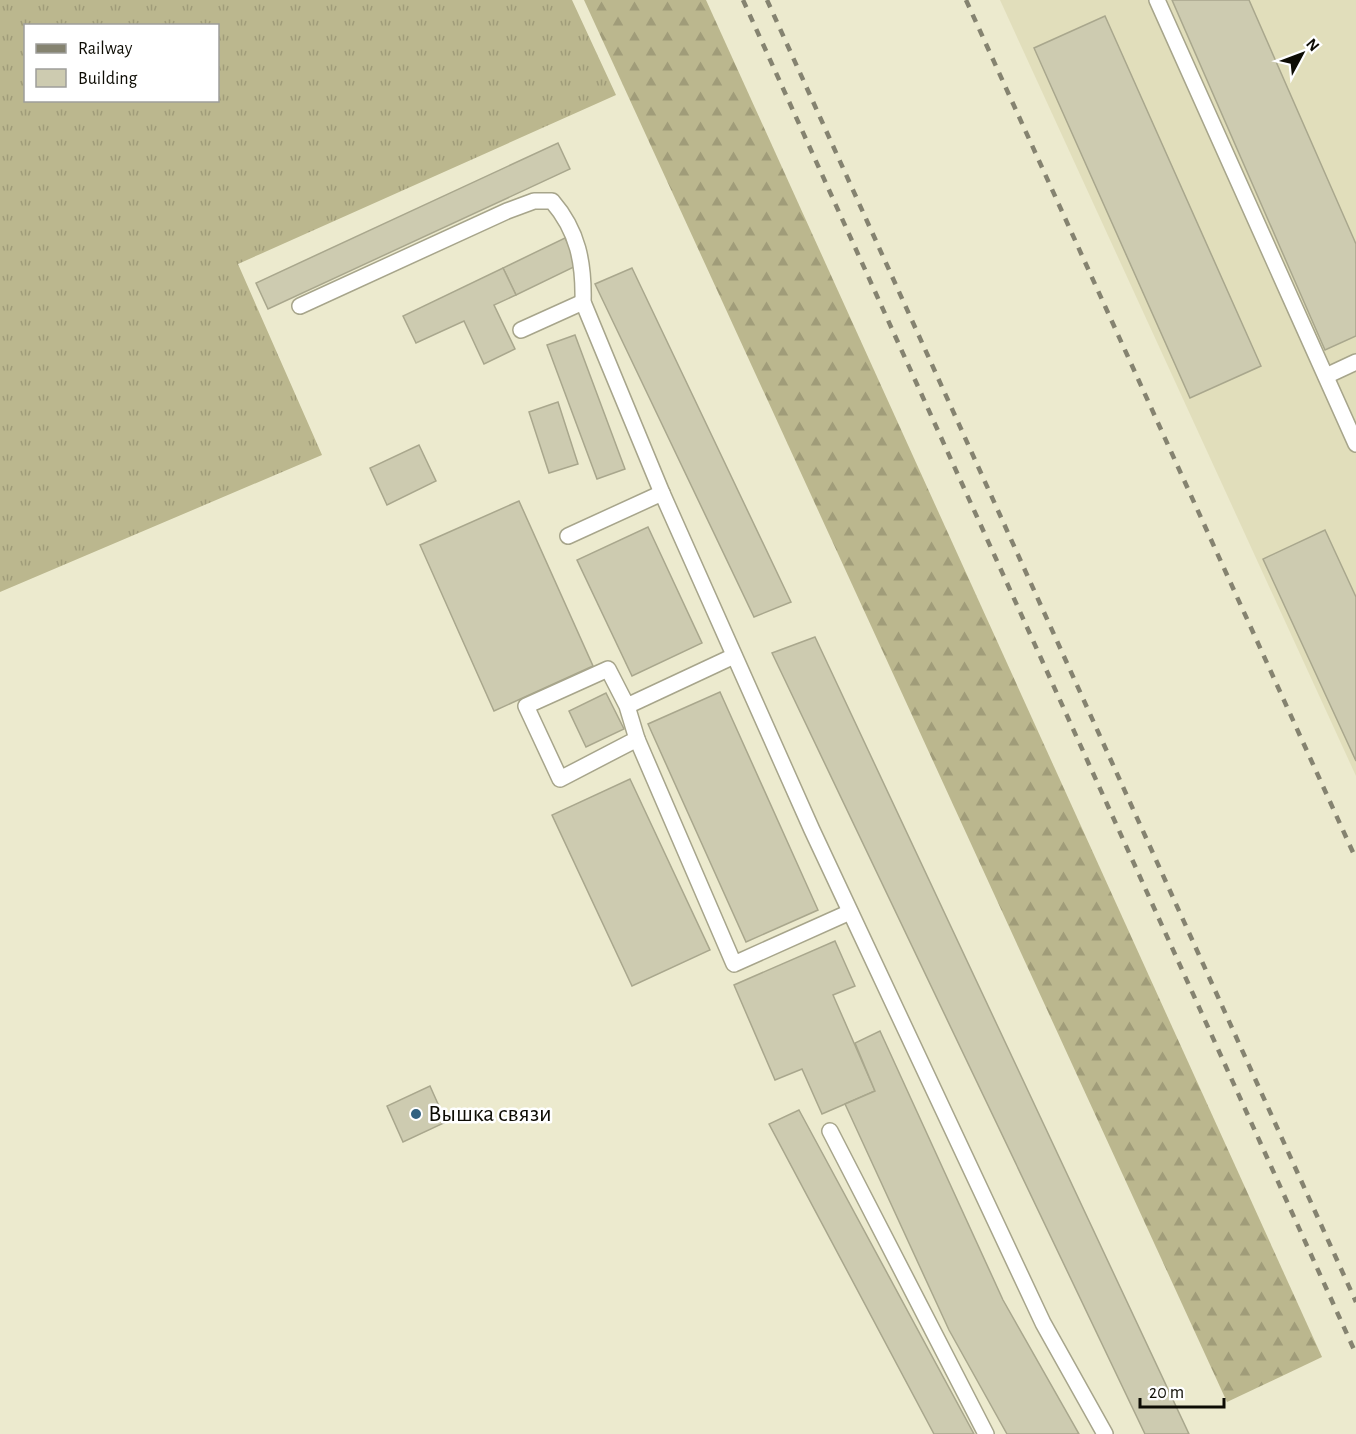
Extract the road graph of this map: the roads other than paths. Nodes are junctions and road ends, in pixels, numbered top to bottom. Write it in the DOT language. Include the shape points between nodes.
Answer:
graph roads {
  1 [pos="1157,0"];
  2 [pos="583,302"];
  3 [pos="300,306"];
  4 [pos="521,330"];
  5 [pos="1356,362"];
  6 [pos="1326,376"];
  7 [pos="1356,444"];
  8 [pos="662,493"];
  9 [pos="568,536"];
  10 [pos="734,656"];
  11 [pos="627,706"];
  12 [pos="638,740"];
  13 [pos="850,912"];
  14 [pos="830,1131"];
  15 [pos="986,1434"];
  16 [pos="1105,1434"];
  1 -- 6 [label="lane"];
  2 -- 3 [label="lane" via="579,250 566,218 552,201 534,201"];
  2 -- 4 [label="lane"];
  2 -- 8 [label="lane"];
  5 -- 6 [label="lane"];
  6 -- 7 [label="lane"];
  8 -- 9 [label="lane"];
  8 -- 10 [label="lane"];
  10 -- 11 [label="lane"];
  10 -- 13 [label="lane"];
  11 -- 12 [label="lane"];
  11 -- 12 [label="lane" via="608,669 526,706 560,779"];
  12 -- 13 [label="lane" via="734,964"];
  13 -- 16 [label="lane" via="1043,1323"];
  14 -- 15 [label="lane"];
}
